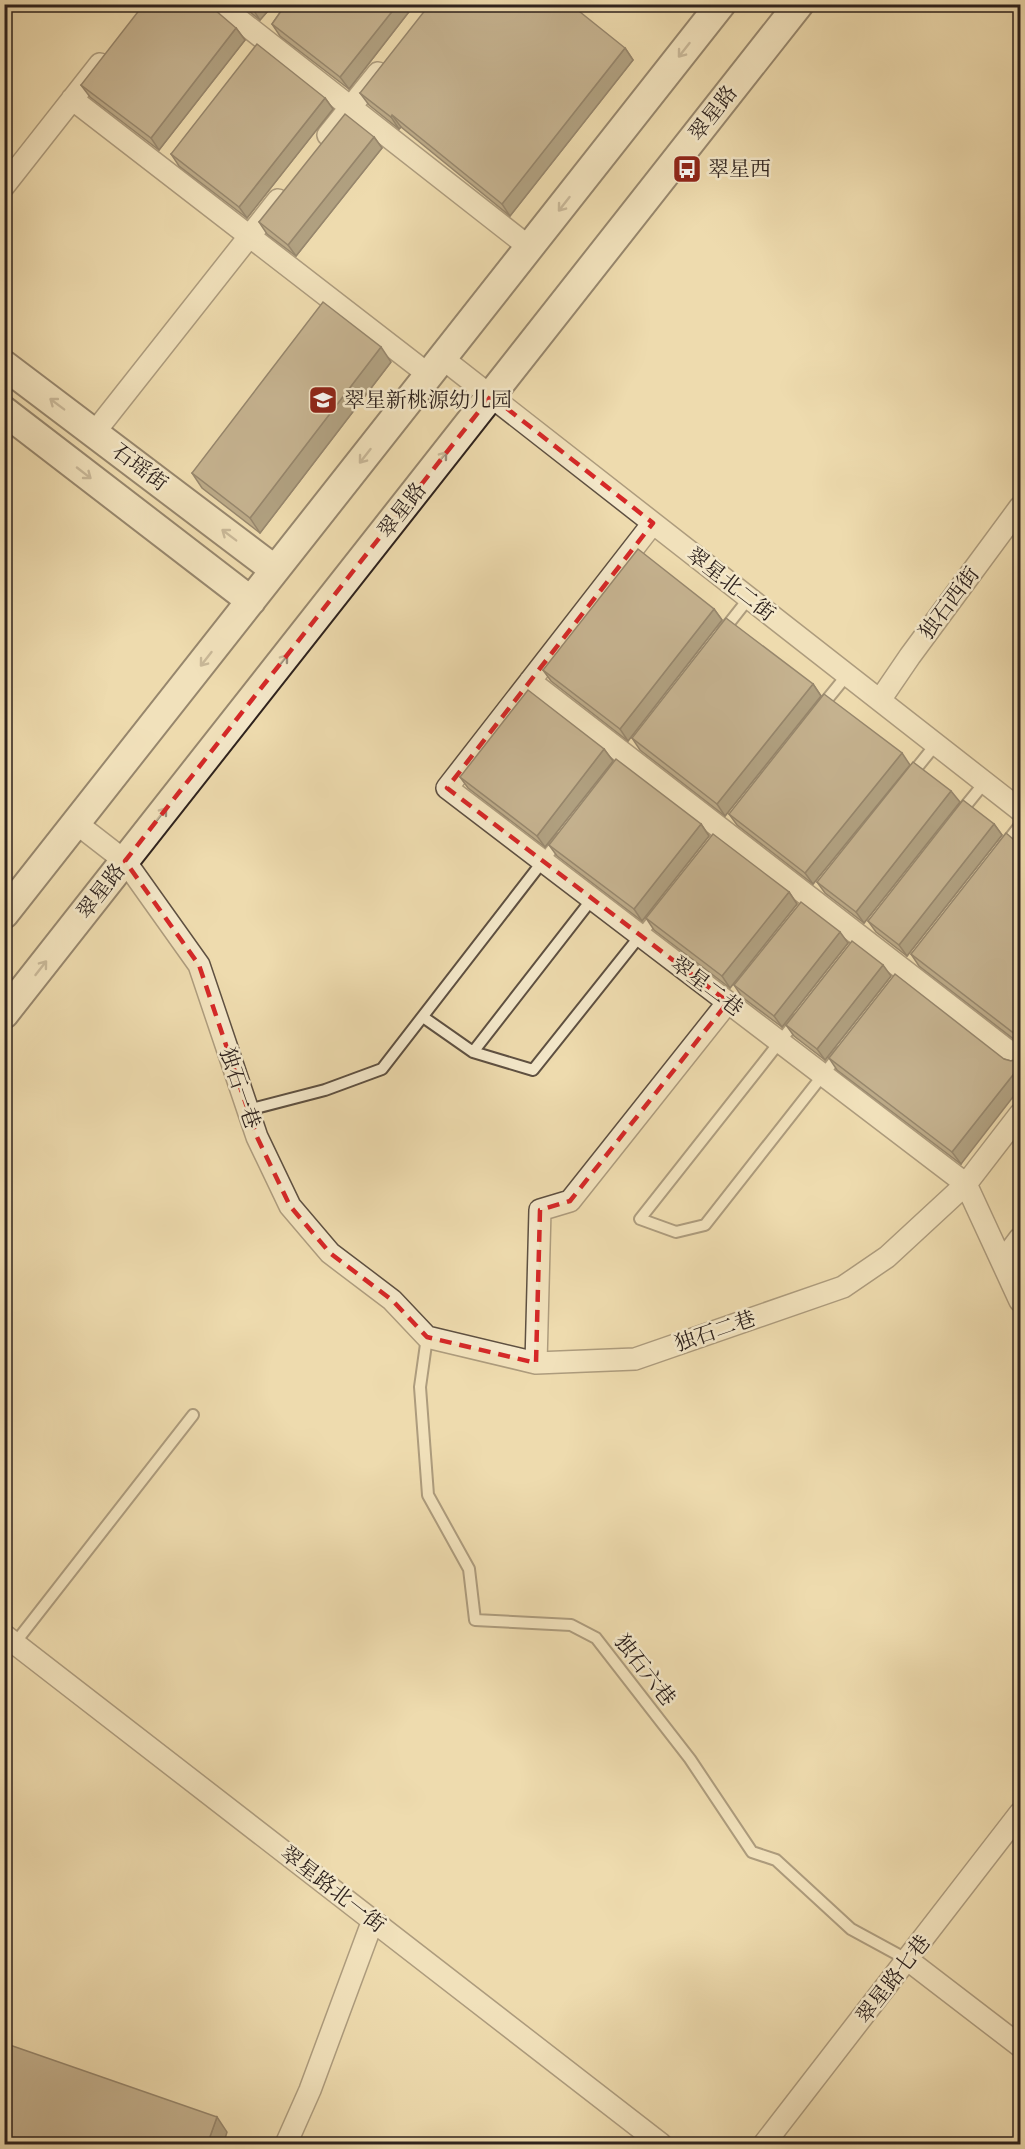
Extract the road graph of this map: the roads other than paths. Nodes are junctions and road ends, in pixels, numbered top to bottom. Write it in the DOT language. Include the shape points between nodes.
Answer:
graph roads {
  1 [pos="219,4"];
  2 [pos="720,4"];
  3 [pos="799,4"];
  4 [pos="275,22"];
  5 [pos="262,39"];
  6 [pos="112,48"];
  7 [pos="248,57"];
  8 [pos="387,61"];
  9 [pos="72,99"];
  10 [pos="350,108"];
  11 [pos="176,150"];
  12 [pos="314,154"];
  13 [pos="161,169"];
  14 [pos="292,181"];
  15 [pos="4,186"];
  16 [pos="249,236"];
  17 [pos="529,247"];
  18 [pos="4,364"];
  19 [pos="435,367"];
  20 [pos="491,396"];
  21 [pos="4,411"];
  22 [pos="94,433"];
  23 [pos="1020,507"];
  24 [pos="653,523"];
  25 [pos="275,570"];
  26 [pos="748,598"];
  27 [pos="251,602"];
  28 [pos="713,644"];
  29 [pos="847,675"];
  30 [pos="530,681"];
  31 [pos="880,700"];
  32 [pos="811,720"];
  33 [pos="936,744"];
  34 [pos="907,780"];
  35 [pos="985,782"];
  36 [pos="1020,810"];
  37 [pos="76,823"];
  38 [pos="1020,825"];
  39 [pos="571,826"];
  40 [pos="948,827"];
  41 [pos="999,852"];
  42 [pos="125,861"];
  43 [pos="543,861"];
  44 [pos="592,899"];
  45 [pos="668,900"];
  46 [pos="4,914"];
  47 [pos="640,935"];
  48 [pos="731,998"];
  49 [pos="807,1007"];
  50 [pos="4,1014"];
  51 [pos="423,1017"];
  52 [pos="850,1041"];
  53 [pos="779,1042"];
  54 [pos="473,1052"];
  55 [pos="1020,1059"];
  56 [pos="823,1075"];
  57 [pos="248,1110"];
  58 [pos="1020,1114"];
  59 [pos="966,1184"];
  60 [pos="1020,1238"];
  61 [pos="1002,1262"];
  62 [pos="1020,1301"];
  63 [pos="427,1337"];
  64 [pos="536,1363"];
  65 [pos="194,1415"];
  66 [pos="10,1639"];
  67 [pos="1020,1813"];
  68 [pos="374,1920"];
  69 [pos="909,1960"];
  70 [pos="1016,2039"];
  71 [pos="286,2145"];
  72 [pos="661,2145"];
  73 [pos="764,2145"];
  1 -- 5 [label="street"];
  2 -- 17 [label="street, one-way"];
  3 -- 20 [label="street, 翠星路"];
  4 -- 5 [label="street"];
  5 -- 7 [label="street"];
  5 -- 10 [label="street"];
  6 -- 9 [label="street"];
  8 -- 10 [label="street"];
  9 -- 13 [label="street, 翠星北二街"];
  9 -- 15 [label="street"];
  10 -- 12 [label="street"];
  10 -- 17 [label="street"];
  11 -- 13 [label="street"];
  13 -- 16 [label="street, 翠星北二街"];
  14 -- 16 [label="street"];
  16 -- 19 [label="street, 翠星北二街"];
  16 -- 22 [label="street"];
  17 -- 19 [label="street"];
  22 -- 18 [label="street, 石瑶街, one-way"];
  19 -- 20 [label="street, 翠星北二街"];
  19 -- 25 [label="street, one-way"];
  20 -- 24 [label="street, 翠星北二街"];
  42 -- 20 [label="street, 翠星路, one-way"];
  21 -- 27 [label="street, 石瑶街, one-way"];
  25 -- 22 [label="street, 石瑶街, one-way"];
  23 -- 31 [label="street, 独石西街"];
  24 -- 26 [label="street, 翠星北二街"];
  24 -- 30 [label="street"];
  25 -- 27 [label="street"];
  26 -- 28 [label="lane"];
  26 -- 29 [label="street, 翠星北二街"];
  27 -- 37 [label="street, one-way"];
  29 -- 31 [label="street, 翠星北二街"];
  29 -- 32 [label="lane"];
  30 -- 43 [label="street, 翠星二巷" via="447,788"];
  30 -- 55 [label="street"];
  31 -- 33 [label="street, 翠星北二街"];
  33 -- 34 [label="lane"];
  33 -- 35 [label="street, 翠星北二街"];
  35 -- 36 [label="street, 翠星北二街"];
  35 -- 40 [label="lane"];
  37 -- 42 [label="street, 独石一巷"];
  37 -- 46 [label="street"];
  38 -- 41 [label="lane"];
  39 -- 43 [label="lane"];
  50 -- 42 [label="street, 翠星路, one-way"];
  42 -- 57 [label="street, 独石一巷" via="199,965"];
  43 -- 44 [label="street, 翠星二巷"];
  43 -- 51 [label="lane"];
  44 -- 47 [label="street, 翠星二巷"];
  44 -- 54 [label="lane"];
  45 -- 47 [label="lane"];
  47 -- 48 [label="street, 翠星二巷"];
  47 -- 54 [label="lane" via="533,1070"];
  48 -- 53 [label="street, 翠星二巷"];
  48 -- 64 [label="street" via="570,1202 540,1210"];
  49 -- 53 [label="lane"];
  51 -- 54 [label="lane"];
  51 -- 57 [label="lane" via="382,1069 325,1090"];
  52 -- 56 [label="lane"];
  53 -- 56 [label="street, 翠星二巷"];
  53 -- 56 [label="lane" via="640,1219 676,1232 705,1225"];
  56 -- 59 [label="street, 翠星二巷"];
  57 -- 63 [label="street, 独石一巷" via="290,1206 330,1253 392,1300"];
  58 -- 59 [label="street, 独石二巷"];
  59 -- 61 [label="street"];
  59 -- 64 [label="street, 独石二巷" via="887,1257 843,1287 635,1359"];
  60 -- 61 [label="street"];
  61 -- 62 [label="street"];
  63 -- 64 [label="street, 独石二巷"];
  63 -- 69 [label="lane, 独石六巷" via="420,1387 428,1495 469,1569 476,1620 571,1626 596,1638 690,1760 752,1852 776,1860 851,1929"];
  65 -- 66 [label="lane"];
  66 -- 68 [label="street, 翠星路北一街"];
  67 -- 69 [label="street, 翠星路七巷"];
  68 -- 71 [label="street"];
  68 -- 72 [label="street, 翠星路北一街"];
  69 -- 70 [label="street"];
  69 -- 73 [label="street, 翠星路七巷"];
}
